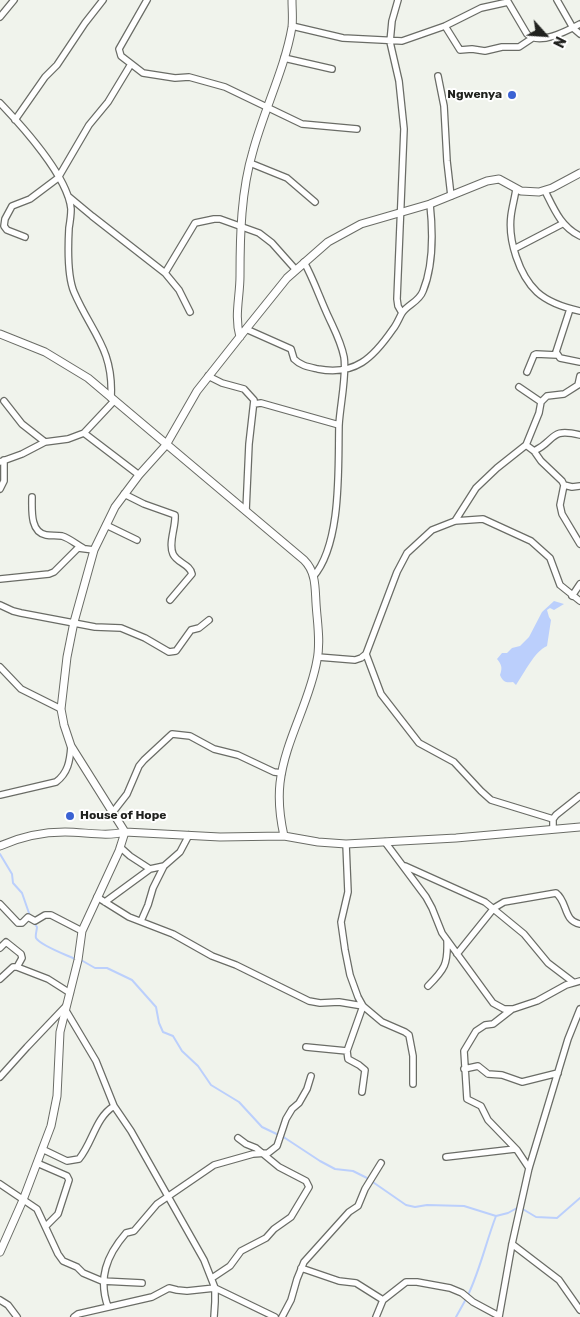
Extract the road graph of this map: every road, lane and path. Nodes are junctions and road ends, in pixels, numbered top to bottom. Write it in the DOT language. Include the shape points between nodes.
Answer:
graph roads {
  1 [pos="14,0"];
  2 [pos="103,0"];
  3 [pos="147,0"];
  4 [pos="292,0"];
  5 [pos="398,0"];
  6 [pos="557,0"];
  7 [pos="507,1"];
  8 [pos="0,17"];
  9 [pos="580,24"];
  10 [pos="292,26"];
  11 [pos="445,26"];
  12 [pos="573,28"];
  13 [pos="580,34"];
  14 [pos="531,38"];
  15 [pos="390,42"];
  16 [pos="284,58"];
  17 [pos="131,64"];
  18 [pos="332,69"];
  19 [pos="438,76"];
  20 [pos="0,102"];
  21 [pos="266,106"];
  22 [pos="15,120"];
  23 [pos="357,129"];
  24 [pos="250,163"];
  25 [pos="580,173"];
  26 [pos="58,178"];
  27 [pos="516,188"];
  28 [pos="545,191"];
  29 [pos="68,196"];
  30 [pos="451,196"];
  31 [pos="315,202"];
  32 [pos="430,204"];
  33 [pos="401,212"];
  34 [pos="562,224"];
  35 [pos="242,228"];
  36 [pos="580,236"];
  37 [pos="25,237"];
  38 [pos="514,249"];
  39 [pos="304,262"];
  40 [pos="296,270"];
  41 [pos="165,273"];
  42 [pos="570,309"];
  43 [pos="580,310"];
  44 [pos="190,312"];
  45 [pos="402,313"];
  46 [pos="246,328"];
  47 [pos="0,334"];
  48 [pos="240,337"];
  49 [pos="557,356"];
  50 [pos="580,362"];
  51 [pos="344,370"];
  52 [pos="527,372"];
  53 [pos="208,376"];
  54 [pos="580,376"];
  55 [pos="519,387"];
  56 [pos="112,399"];
  57 [pos="4,401"];
  58 [pos="541,402"];
  59 [pos="254,404"];
  60 [pos="339,425"];
  61 [pos="84,433"];
  62 [pos="580,435"];
  63 [pos="45,442"];
  64 [pos="166,445"];
  65 [pos="526,446"];
  66 [pos="534,451"];
  67 [pos="2,461"];
  68 [pos="139,475"];
  69 [pos="564,485"];
  70 [pos="580,486"];
  71 [pos="0,489"];
  72 [pos="124,494"];
  73 [pos="32,497"];
  74 [pos="246,512"];
  75 [pos="455,520"];
  76 [pos="106,525"];
  77 [pos="137,540"];
  78 [pos="580,544"];
  79 [pos="85,549"];
  80 [pos="94,550"];
  81 [pos="313,577"];
  82 [pos="0,579"];
  83 [pos="580,584"];
  84 [pos="572,596"];
  85 [pos="580,596"];
  86 [pos="170,600"];
  87 [pos="580,601"];
  88 [pos="0,605"];
  89 [pos="210,620"];
  90 [pos="74,622"];
  91 [pos="366,654"];
  92 [pos="318,658"];
  93 [pos="0,667"];
  94 [pos="61,709"];
  95 [pos="72,746"];
  96 [pos="282,773"];
  97 [pos="0,795"];
  98 [pos="580,796"];
  99 [pos="113,812"];
  100 [pos="553,819"];
  101 [pos="580,827"];
  102 [pos="553,829"];
  103 [pos="124,832"];
  104 [pos="189,835"];
  105 [pos="284,836"];
  106 [pos="385,842"];
  107 [pos="346,844"];
  108 [pos="0,846"];
  109 [pos="120,846"];
  110 [pos="403,865"];
  111 [pos="164,866"];
  112 [pos="150,869"];
  113 [pos="97,897"];
  114 [pos="105,902"];
  115 [pos="0,904"];
  116 [pos="494,908"];
  117 [pos="140,921"];
  118 [pos="580,924"];
  119 [pos="82,931"];
  120 [pos="447,940"];
  121 [pos="0,948"];
  122 [pos="457,954"];
  123 [pos="17,967"];
  124 [pos="0,979"];
  125 [pos="580,981"];
  126 [pos="573,982"];
  127 [pos="428,986"];
  128 [pos="70,993"];
  129 [pos="363,1006"];
  130 [pos="66,1008"];
  131 [pos="513,1009"];
  132 [pos="580,1009"];
  133 [pos="306,1047"];
  134 [pos="347,1051"];
  135 [pos="464,1069"];
  136 [pos="558,1073"];
  137 [pos="311,1076"];
  138 [pos="0,1077"];
  139 [pos="413,1084"];
  140 [pos="362,1092"];
  141 [pos="114,1106"];
  142 [pos="238,1138"];
  143 [pos="42,1149"];
  144 [pos="518,1150"];
  145 [pos="263,1154"];
  146 [pos="446,1156"];
  147 [pos="37,1163"];
  148 [pos="381,1163"];
  149 [pos="529,1168"];
  150 [pos="0,1184"];
  151 [pos="168,1196"];
  152 [pos="23,1200"];
  153 [pos="46,1226"];
  154 [pos="512,1244"];
  155 [pos="0,1252"];
  156 [pos="301,1268"];
  157 [pos="212,1278"];
  158 [pos="102,1281"];
  159 [pos="142,1283"];
  160 [pos="214,1288"];
  161 [pos="0,1300"];
  162 [pos="383,1300"];
  163 [pos="108,1308"];
  164 [pos="580,1310"];
  165 [pos="17,1317"];
  166 [pos="74,1317"];
  167 [pos="214,1317"];
  168 [pos="275,1317"];
  169 [pos="282,1317"];
  170 [pos="376,1317"];
  171 [pos="499,1317"];
  1 -- 8 [label="street"];
  2 -- 22 [label="street"];
  3 -- 17 [label="street" via="119,49 119,54"];
  4 -- 10 [label="street"];
  5 -- 15 [label="street"];
  6 -- 12 [label="street"];
  7 -- 11 [label="street" via="481,8"];
  7 -- 14 [label="street"];
  9 -- 12 [label="street"];
  10 -- 15 [label="street" via="343,38"];
  10 -- 16 [label="street"];
  11 -- 14 [label="street" via="462,51 519,47"];
  11 -- 15 [label="street" via="410,39"];
  12 -- 13 [label="street"];
  12 -- 14 [label="street" via="537,40"];
  15 -- 33 [label="street" via="399,81 404,129"];
  16 -- 18 [label="street"];
  16 -- 21 [label="street"];
  17 -- 21 [label="street" via="148,74 189,77 213,83"];
  17 -- 26 [label="street" via="108,102 88,126"];
  19 -- 30 [label="street" via="444,106"];
  20 -- 22 [label="street"];
  21 -- 23 [label="street" via="302,124"];
  21 -- 24 [label="street"];
  22 -- 26 [label="street" via="48,160"];
  24 -- 31 [label="street" via="287,178"];
  24 -- 35 [label="street"];
  25 -- 28 [label="street"];
  26 -- 29 [label="street"];
  26 -- 37 [label="street" via="30,199 12,206 4,226"];
  27 -- 28 [label="street" via="529,193"];
  27 -- 30 [label="street" via="494,180"];
  27 -- 38 [label="street" via="511,217"];
  28 -- 34 [label="street"];
  29 -- 41 [label="street"];
  29 -- 56 [label="street" via="71,208 70,277 74,292 105,353"];
  30 -- 32 [label="street"];
  32 -- 33 [label="street"];
  32 -- 45 [label="street" via="433,234 428,275 421,296"];
  33 -- 39 [label="street" via="349,230"];
  33 -- 45 [label="street" via="397,299"];
  34 -- 36 [label="street"];
  34 -- 38 [label="street"];
  35 -- 40 [label="street" via="259,233 272,242"];
  35 -- 41 [label="street" via="220,219 195,223"];
  35 -- 48 [label="street" via="236,320"];
  38 -- 42 [label="street" via="521,268 536,291"];
  39 -- 40 [label="street"];
  39 -- 51 [label="street" via="341,344"];
  40 -- 46 [label="street"];
  41 -- 44 [label="street" via="179,290"];
  42 -- 43 [label="street"];
  42 -- 49 [label="street"];
  45 -- 51 [label="street" via="392,331 364,363"];
  46 -- 48 [label="street"];
  46 -- 51 [label="street" via="291,349 294,359 302,365"];
  47 -- 56 [label="street" via="69,365"];
  48 -- 53 [label="street"];
  49 -- 50 [label="street"];
  49 -- 52 [label="street" via="534,355"];
  51 -- 60 [label="street"];
  53 -- 59 [label="street" via="244,389 252,396"];
  53 -- 64 [label="street"];
  54 -- 58 [label="street" via="578,385 567,393 547,396"];
  55 -- 58 [label="street"];
  56 -- 61 [label="street"];
  56 -- 64 [label="street"];
  57 -- 63 [label="street" via="22,424"];
  58 -- 65 [label="street"];
  59 -- 60 [label="street"];
  59 -- 74 [label="street"];
  60 -- 81 [label="street" via="332,531 322,564"];
  61 -- 63 [label="street" via="68,440"];
  61 -- 68 [label="street"];
  62 -- 66 [label="street" via="558,433"];
  63 -- 67 [label="street"];
  64 -- 68 [label="street"];
  64 -- 74 [label="street"];
  65 -- 66 [label="street"];
  65 -- 75 [label="street" via="476,488"];
  66 -- 69 [label="street"];
  67 -- 71 [label="street" via="4,481"];
  68 -- 72 [label="street"];
  69 -- 70 [label="street"];
  69 -- 78 [label="street" via="560,505 562,514"];
  72 -- 76 [label="street"];
  72 -- 86 [label="street" via="175,515 172,553 192,574"];
  73 -- 79 [label="street" via="32,516 38,532 62,536"];
  74 -- 81 [label="street" via="304,560"];
  75 -- 84 [label="street" via="483,519 535,544 550,558 560,586"];
  75 -- 91 [label="street" via="432,530 407,553"];
  76 -- 77 [label="street"];
  76 -- 80 [label="street"];
  79 -- 80 [label="street"];
  79 -- 82 [label="street" via="78,548 49,574"];
  80 -- 90 [label="street"];
  81 -- 92 [label="street"];
  83 -- 84 [label="street"];
  84 -- 85 [label="street"];
  84 -- 87 [label="street"];
  88 -- 90 [label="street" via="13,611"];
  89 -- 90 [label="street" via="191,630 173,652 121,628"];
  90 -- 94 [label="street"];
  91 -- 92 [label="street" via="355,660"];
  91 -- 100 [label="street" via="381,694 419,743 454,762 492,800"];
  92 -- 96 [label="street"];
  93 -- 94 [label="street" via="21,689"];
  94 -- 95 [label="street"];
  95 -- 97 [label="street" via="69,765 56,782"];
  95 -- 99 [label="street"];
  96 -- 99 [label="street" via="214,749 190,736 172,734 139,766 127,794"];
  96 -- 105 [label="street" via="279,805"];
  98 -- 100 [label="street"];
  99 -- 103 [label="street"];
  100 -- 102 [label="street"];
  101 -- 102 [label="street"];
  102 -- 106 [label="street"];
  103 -- 104 [label="street"];
  103 -- 108 [label="street" via="36,834"];
  103 -- 109 [label="street"];
  104 -- 105 [label="street"];
  104 -- 111 [label="street" via="180,852"];
  105 -- 107 [label="street"];
  106 -- 107 [label="street"];
  106 -- 110 [label="street"];
  107 -- 129 [label="street" via="348,892 342,922 350,974"];
  109 -- 112 [label="street"];
  109 -- 113 [label="street"];
  110 -- 116 [label="street"];
  110 -- 120 [label="street" via="426,897"];
  111 -- 112 [label="street"];
  111 -- 117 [label="street"];
  112 -- 114 [label="street"];
  113 -- 114 [label="street"];
  113 -- 119 [label="street"];
  114 -- 117 [label="street"];
  115 -- 119 [label="street" via="18,923 28,917 35,921 51,915"];
  116 -- 118 [label="street" via="504,902 556,894 572,922"];
  116 -- 122 [label="street"];
  116 -- 126 [label="street" via="524,934 548,963"];
  117 -- 129 [label="street" via="309,1001"];
  119 -- 128 [label="street"];
  120 -- 122 [label="street"];
  120 -- 127 [label="street" via="446,965"];
  121 -- 123 [label="street" via="6,942 21,954"];
  122 -- 131 [label="street" via="493,1003 504,1009"];
  123 -- 124 [label="street"];
  123 -- 128 [label="street" via="48,979"];
  125 -- 126 [label="street"];
  126 -- 131 [label="street" via="537,1001"];
  128 -- 130 [label="street"];
  129 -- 134 [label="street"];
  129 -- 139 [label="street" via="382,1022 409,1035"];
  130 -- 138 [label="street"];
  130 -- 141 [label="street" via="96,1061"];
  130 -- 143 [label="street" via="58,1047 58,1096"];
  131 -- 135 [label="street" via="493,1024 484,1025 476,1031 464,1051"];
  132 -- 136 [label="street"];
  133 -- 134 [label="street"];
  134 -- 140 [label="street" via="348,1059 365,1070"];
  135 -- 136 [label="street" via="478,1066 488,1074 522,1082"];
  135 -- 144 [label="street" via="467,1099 481,1106 488,1120"];
  136 -- 149 [label="street"];
  137 -- 145 [label="street" via="299,1103 286,1119 277,1146"];
  141 -- 143 [label="street" via="104,1114 79,1159 67,1162"];
  141 -- 151 [label="street"];
  142 -- 145 [label="street"];
  143 -- 147 [label="street"];
  144 -- 146 [label="street"];
  144 -- 149 [label="street"];
  145 -- 151 [label="street" via="214,1165"];
  145 -- 157 [label="street" via="279,1167 306,1181 308,1190 292,1216 266,1238 241,1251 230,1266"];
  147 -- 152 [label="street"];
  147 -- 153 [label="street" via="67,1176 69,1180 58,1214"];
  148 -- 156 [label="street" via="358,1206 349,1212"];
  149 -- 154 [label="street"];
  150 -- 152 [label="street"];
  151 -- 157 [label="street"];
  151 -- 158 [label="street" via="134,1231 126,1233 120,1240 108,1258"];
  152 -- 153 [label="street" via="37,1209"];
  152 -- 155 [label="street"];
  153 -- 158 [label="street" via="63,1261"];
  154 -- 164 [label="street" via="559,1280"];
  154 -- 171 [label="street"];
  156 -- 162 [label="street" via="339,1281 356,1283"];
  156 -- 169 [label="street"];
  157 -- 160 [label="street"];
  158 -- 159 [label="street"];
  158 -- 163 [label="street"];
  160 -- 163 [label="street" via="187,1291 165,1288 152,1297"];
  160 -- 167 [label="street"];
  160 -- 168 [label="street"];
  161 -- 165 [label="street"];
  162 -- 170 [label="street"];
  162 -- 171 [label="street" via="406,1282 412,1282 450,1288"];
  163 -- 166 [label="street"];
}
